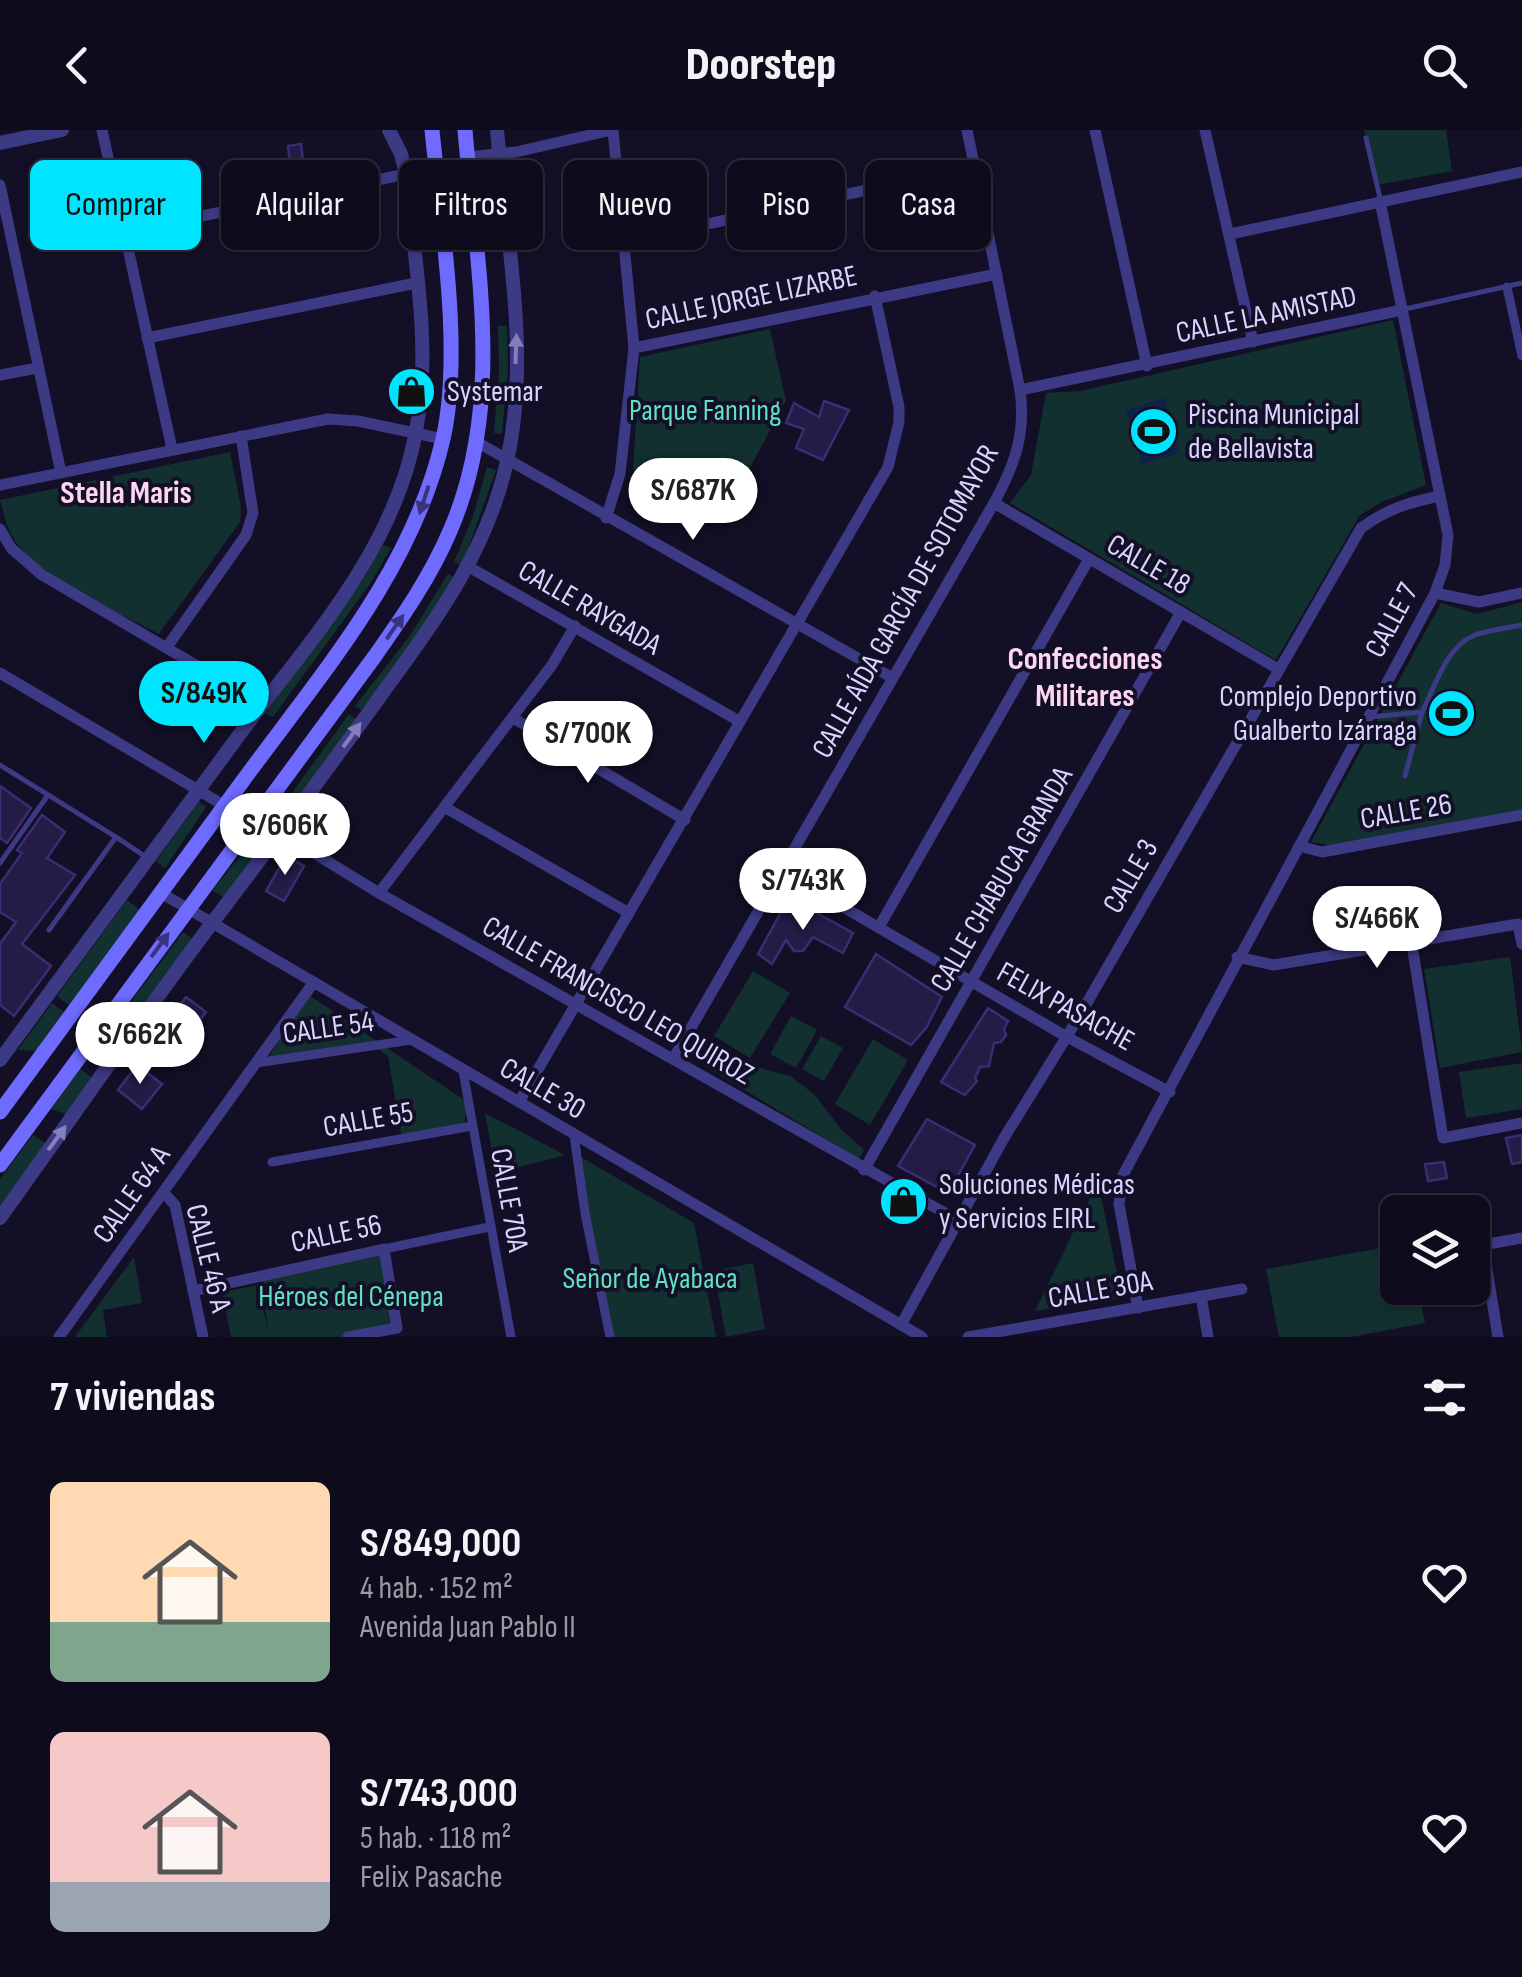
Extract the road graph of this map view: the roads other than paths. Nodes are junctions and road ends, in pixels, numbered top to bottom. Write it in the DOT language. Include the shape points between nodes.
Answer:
graph roads {
  1 [pos="62,130"];
  2 [pos="102,130"];
  3 [pos="390,130"];
  4 [pos="432,130"];
  5 [pos="466,130"];
  6 [pos="497,130"];
  7 [pos="613,130"];
  8 [pos="967,130"];
  9 [pos="1095,130"];
  10 [pos="1206,130"];
  11 [pos="1366,138"];
  12 [pos="0,143"];
  13 [pos="499,154"];
  14 [pos="468,157"];
  15 [pos="108,160"];
  16 [pos="402,160"];
  17 [pos="435,160"];
  18 [pos="468,160"];
  19 [pos="616,160"];
  20 [pos="973,160"];
  21 [pos="1522,172"];
  22 [pos="399,175"];
  23 [pos="0,185"];
  24 [pos="865,190"];
  25 [pos="1380,200"];
  26 [pos="201,216"];
  27 [pos="707,224"];
  28 [pos="1230,234"];
  29 [pos="991,249"];
  30 [pos="128,250"];
  31 [pos="413,250"];
  32 [pos="443,250"];
  33 [pos="476,250"];
  34 [pos="624,250"];
  35 [pos="15,257"];
  36 [pos="0,260"];
  37 [pos="996,274"];
  38 [pos="416,283"];
  39 [pos="1522,284"];
  40 [pos="1507,287"];
  41 [pos="875,296"];
  42 [pos="1402,310"];
  43 [pos="147,338"];
  44 [pos="1253,342"];
  45 [pos="634,348"];
  46 [pos="1522,356"];
  47 [pos="1147,366"];
  48 [pos="36,368"];
  49 [pos="0,375"];
  50 [pos="1020,390"];
  51 [pos="416,433"];
  52 [pos="241,436"];
  53 [pos="443,439"];
  54 [pos="477,442"];
  55 [pos="172,449"];
  56 [pos="508,460"];
  57 [pos="61,473"];
  58 [pos="0,485"];
  59 [pos="1440,496"];
  60 [pos="994,503"];
  61 [pos="606,518"];
  62 [pos="0,529"];
  63 [pos="1089,558"];
  64 [pos="469,568"];
  65 [pos="1435,593"];
  66 [pos="1522,593"];
  67 [pos="1181,612"];
  68 [pos="796,625"];
  69 [pos="1522,625"];
  70 [pos="575,626"];
  71 [pos="348,637"];
  72 [pos="167,647"];
  73 [pos="375,656"];
  74 [pos="1278,669"];
  75 [pos="0,673"];
  76 [pos="891,677"];
  77 [pos="262,704"];
  78 [pos="1422,712"];
  79 [pos="513,718"];
  80 [pos="1367,718"];
  81 [pos="739,721"];
  82 [pos="0,764"];
  83 [pos="1406,776"];
  84 [pos="199,790"];
  85 [pos="48,794"];
  86 [pos="224,806"];
  87 [pos="446,808"];
  88 [pos="1522,816"];
  89 [pos="255,817"];
  90 [pos="685,820"];
  91 [pos="282,833"];
  92 [pos="116,837"];
  93 [pos="1299,846"];
  94 [pos="148,858"];
  95 [pos="0,864"];
  96 [pos="782,872"];
  97 [pos="161,893"];
  98 [pos="379,893"];
  99 [pos="186,908"];
  100 [pos="629,913"];
  101 [pos="212,924"];
  102 [pos="879,927"];
  103 [pos="49,930"];
  104 [pos="1412,944"];
  105 [pos="1522,944"];
  106 [pos="1237,957"];
  107 [pos="314,982"];
  108 [pos="972,982"];
  109 [pos="577,1006"];
  110 [pos="1067,1037"];
  111 [pos="410,1040"];
  112 [pos="672,1059"];
  113 [pos="0,1060"];
  114 [pos="253,1064"];
  115 [pos="463,1071"];
  116 [pos="1170,1092"];
  117 [pos="519,1102"];
  118 [pos="0,1112"];
  119 [pos="1522,1123"];
  120 [pos="472,1126"];
  121 [pos="574,1134"];
  122 [pos="272,1162"];
  123 [pos="0,1166"];
  124 [pos="864,1170"];
  125 [pos="164,1192"];
  126 [pos="0,1218"];
  127 [pos="959,1222"];
  128 [pos="489,1226"];
  129 [pos="1522,1238"];
  130 [pos="1490,1244"];
  131 [pos="384,1248"];
  132 [pos="1242,1289"];
  133 [pos="193,1290"];
  134 [pos="1201,1296"];
  135 [pos="1490,1301"];
  136 [pos="1138,1308"];
  137 [pos="901,1325"];
  138 [pos="401,1332"];
  139 [pos="59,1337"];
  140 [pos="203,1337"];
  141 [pos="348,1337"];
  142 [pos="511,1337"];
  143 [pos="610,1337"];
  144 [pos="922,1337"];
  145 [pos="968,1337"];
  146 [pos="1208,1337"];
  147 [pos="1498,1337"];
  1 -- 12 [label="street"];
  2 -- 15 [label="street"];
  3 -- 16 [label="street"];
  4 -- 17 [label="main road"];
  5 -- 14 [label="main road"];
  6 -- 13 [label="street"];
  7 -- 13 [label="street"];
  7 -- 19 [label="street"];
  8 -- 20 [label="street, CALLE AÍDA GARCÍA DE SOTOMAYOR"];
  9 -- 47 [label="street"];
  10 -- 28 [label="street"];
  11 -- 25 [label="lane, CALLE 7"];
  13 -- 14 [label="street"];
  56 -- 13 [label="street, one-way" via="516,324"];
  14 -- 18 [label="main road"];
  21 -- 25 [label="street"];
  22 -- 26 [label="street"];
  23 -- 35 [label="street"];
  24 -- 27 [label="street"];
  25 -- 28 [label="street"];
  25 -- 42 [label="street, CALLE 7"];
  28 -- 44 [label="street"];
  29 -- 37 [label="street, CALLE AÍDA GARCÍA DE SOTOMAYOR"];
  30 -- 43 [label="street"];
  31 -- 38 [label="street"];
  32 -- 53 [label="main road" via="450,377"];
  33 -- 54 [label="main road" via="484,377"];
  34 -- 45 [label="street"];
  35 -- 36 [label="street"];
  35 -- 48 [label="street"];
  37 -- 41 [label="street, CALLE JORGE LIZARBE"];
  37 -- 50 [label="street, CALLE AÍDA GARCÍA DE SOTOMAYOR"];
  38 -- 43 [label="street"];
  38 -- 51 [label="street" via="422,362"];
  39 -- 40 [label="lane, CALLE LA AMISTAD"];
  40 -- 42 [label="lane, CALLE LA AMISTAD"];
  40 -- 46 [label="street"];
  41 -- 45 [label="street, CALLE JORGE LIZARBE"];
  41 -- 68 [label="street" via="899,407 894,446"];
  42 -- 44 [label="street, CALLE LA AMISTAD"];
  42 -- 59 [label="street, CALLE 7"];
  43 -- 55 [label="street"];
  44 -- 47 [label="street, CALLE LA AMISTAD"];
  45 -- 61 [label="street" via="620,474"];
  47 -- 50 [label="street, CALLE LA AMISTAD"];
  48 -- 49 [label="street"];
  48 -- 57 [label="street"];
  50 -- 60 [label="street, CALLE AÍDA GARCÍA DE SOTOMAYOR" via="1021,442"];
  51 -- 52 [label="street" via="328,419"];
  51 -- 53 [label="street"];
  51 -- 77 [label="street" via="374,550"];
  52 -- 55 [label="street"];
  52 -- 72 [label="street" via="253,513 246,535"];
  53 -- 71 [label="main road, one-way" via="409,540"];
  54 -- 56 [label="street"];
  73 -- 54 [label="main road, one-way" via="450,531"];
  55 -- 57 [label="street"];
  56 -- 61 [label="street"];
  56 -- 64 [label="street"];
  57 -- 58 [label="street"];
  59 -- 65 [label="street, CALLE 7" via="1449,550"];
  59 -- 74 [label="street, CALLE 3" via="1406,502 1361,528"];
  60 -- 63 [label="street, CALLE 18"];
  60 -- 76 [label="street, CALLE AÍDA GARCÍA DE SOTOMAYOR"];
  61 -- 68 [label="street"];
  62 -- 72 [label="street" via="42,575"];
  63 -- 67 [label="street, CALLE 18"];
  63 -- 102 [label="street"];
  64 -- 70 [label="street, CALLE RAYGADA"];
  91 -- 64 [label="street, one-way"];
  65 -- 66 [label="street" via="1479,602"];
  65 -- 80 [label="street, CALLE 7"];
  67 -- 74 [label="street, CALLE 18"];
  67 -- 108 [label="street, CALLE CHABUCA GRANDA"];
  68 -- 76 [label="street"];
  68 -- 81 [label="street"];
  69 -- 78 [label="lane" via="1461,643"];
  70 -- 79 [label="street"];
  70 -- 81 [label="street, CALLE RAYGADA"];
  71 -- 73 [label="main road"];
  71 -- 86 [label="main road"];
  72 -- 77 [label="street"];
  73 -- 89 [label="main road"];
  74 -- 110 [label="street, CALLE 3"];
  75 -- 84 [label="street"];
  76 -- 96 [label="street, CALLE AÍDA GARCÍA DE SOTOMAYOR"];
  77 -- 84 [label="street"];
  78 -- 80 [label="lane"];
  78 -- 83 [label="lane"];
  79 -- 87 [label="street"];
  79 -- 90 [label="street"];
  80 -- 93 [label="street, CALLE 7"];
  81 -- 90 [label="street"];
  82 -- 85 [label="lane"];
  84 -- 86 [label="street"];
  84 -- 94 [label="street"];
  85 -- 92 [label="lane"];
  85 -- 95 [label="lane"];
  86 -- 97 [label="main road"];
  87 -- 98 [label="street"];
  87 -- 100 [label="street"];
  88 -- 93 [label="street, CALLE 26" via="1322,852"];
  89 -- 91 [label="street, CALLE FRANCISCO LEO QUIROZ"];
  89 -- 99 [label="main road"];
  90 -- 100 [label="street"];
  91 -- 98 [label="street, CALLE FRANCISCO LEO QUIROZ"];
  91 -- 101 [label="street"];
  92 -- 94 [label="lane"];
  92 -- 103 [label="lane"];
  93 -- 106 [label="street, CALLE 7"];
  94 -- 113 [label="street"];
  96 -- 102 [label="street, FELIX PASACHE"];
  96 -- 112 [label="street, CALLE AÍDA GARCÍA DE SOTOMAYOR"];
  97 -- 99 [label="street, CALLE 30"];
  97 -- 118 [label="main road"];
  98 -- 109 [label="street, CALLE FRANCISCO LEO QUIROZ"];
  99 -- 101 [label="street, CALLE 30"];
  123 -- 99 [label="main road, one-way"];
  100 -- 109 [label="street"];
  101 -- 107 [label="street, CALLE 30"];
  126 -- 101 [label="street, one-way"];
  102 -- 108 [label="street, FELIX PASACHE"];
  104 -- 105 [label="street" via="1518,924"];
  104 -- 106 [label="street" via="1274,965"];
  104 -- 119 [label="street" via="1443,1138"];
  106 -- 116 [label="street, CALLE 7"];
  107 -- 111 [label="street, CALLE 30"];
  107 -- 114 [label="street, CALLE 64 A"];
  108 -- 110 [label="street, FELIX PASACHE"];
  108 -- 124 [label="street, CALLE CHABUCA GRANDA"];
  109 -- 112 [label="street, CALLE FRANCISCO LEO QUIROZ"];
  109 -- 117 [label="street"];
  110 -- 116 [label="street, FELIX PASACHE"];
  110 -- 127 [label="street, CALLE 3"];
  111 -- 114 [label="street, CALLE 54"];
  111 -- 115 [label="street, CALLE 30"];
  112 -- 124 [label="street, CALLE FRANCISCO LEO QUIROZ"];
  114 -- 125 [label="street, CALLE 64 A"];
  115 -- 117 [label="street, CALLE 30"];
  115 -- 120 [label="street, CALLE 70A"];
  116 -- 136 [label="street, CALLE 7" via="1120,1188"];
  117 -- 121 [label="street, CALLE 30"];
  120 -- 122 [label="street, CALLE 55"];
  120 -- 128 [label="street, CALLE 70A"];
  121 -- 137 [label="street, CALLE 30"];
  121 -- 143 [label="street"];
  124 -- 127 [label="street, CALLE FRANCISCO LEO QUIROZ"];
  125 -- 133 [label="street, CALLE 46 A" via="176,1205"];
  125 -- 139 [label="street, CALLE 64 A"];
  127 -- 137 [label="street, CALLE 3"];
  128 -- 131 [label="street, CALLE 56"];
  128 -- 142 [label="street, CALLE 70A"];
  129 -- 130 [label="street"];
  131 -- 133 [label="street, CALLE 56"];
  131 -- 138 [label="street"];
  132 -- 134 [label="street, CALLE 30A"];
  133 -- 140 [label="street, CALLE 46 A"];
  134 -- 136 [label="street, CALLE 30A"];
  134 -- 146 [label="street"];
  135 -- 147 [label="street"];
  136 -- 145 [label="street, CALLE 30A"];
  137 -- 144 [label="street"];
  138 -- 141 [label="street"];
}
